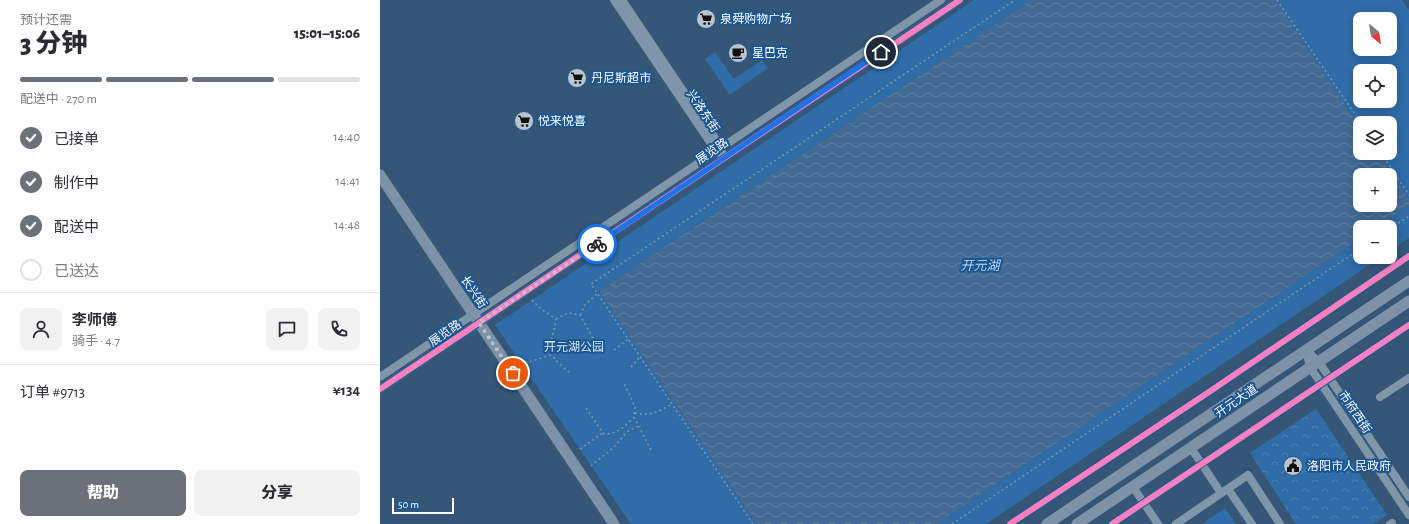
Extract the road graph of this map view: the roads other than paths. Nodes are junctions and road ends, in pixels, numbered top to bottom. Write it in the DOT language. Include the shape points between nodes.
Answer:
graph roads {
  1 [pos="614,0"];
  2 [pos="622,0"];
  3 [pos="941,0"];
  4 [pos="960,0"];
  5 [pos="718,149"];
  6 [pos="724,157"];
  7 [pos="380,175"];
  8 [pos="380,188"];
  9 [pos="1409,281"];
  10 [pos="1409,301"];
  11 [pos="473,321"];
  12 [pos="1306,350"];
  13 [pos="1314,364"];
  14 [pos="380,377"];
  15 [pos="1409,378"];
  16 [pos="380,389"];
  17 [pos="1380,397"];
  18 [pos="1190,448"];
  19 [pos="1133,487"];
  20 [pos="1225,491"];
  21 [pos="1409,497"];
  22 [pos="1409,514"];
  23 [pos="605,524"];
  24 [pos="614,524"];
  25 [pos="1047,524"];
  26 [pos="1077,524"];
  27 [pos="1158,524"];
  28 [pos="1176,524"];
  29 [pos="1252,524"];
  30 [pos="1280,524"];
  1 -- 5 [label="street, 兴洛东街"];
  2 -- 5 [label="street, 兴洛东街"];
  3 -- 5 [label="street, 展览路"];
  4 -- 6 [label="street, 展览路"];
  5 -- 6 [label="street, 兴洛东街"];
  5 -- 11 [label="street, 展览路"];
  6 -- 11 [label="street, 展览路"];
  7 -- 11 [label="main road, 长兴街"];
  8 -- 11 [label="main road, 长兴街"];
  9 -- 12 [label="main road, 开元大道"];
  10 -- 13 [label="main road, 开元大道"];
  11 -- 14 [label="street, 展览路"];
  11 -- 16 [label="street, 展览路"];
  11 -- 23 [label="main road, 长兴街"];
  11 -- 24 [label="main road, 长兴街"];
  12 -- 13 [label="street, 市府西街"];
  12 -- 25 [label="main road, 开元大道"];
  13 -- 18 [label="main road, 开元大道"];
  13 -- 21 [label="street, 市府西街"];
  13 -- 22 [label="street, 市府西街"];
  15 -- 17 [label="street"];
  18 -- 19 [label="main road, 开元大道"];
  18 -- 20 [label="street"];
  19 -- 26 [label="main road, 开元大道"];
  19 -- 27 [label="street"];
  20 -- 28 [label="street"];
  20 -- 29 [label="street"];
  20 -- 30 [label="street" via="1248,475"];
}
